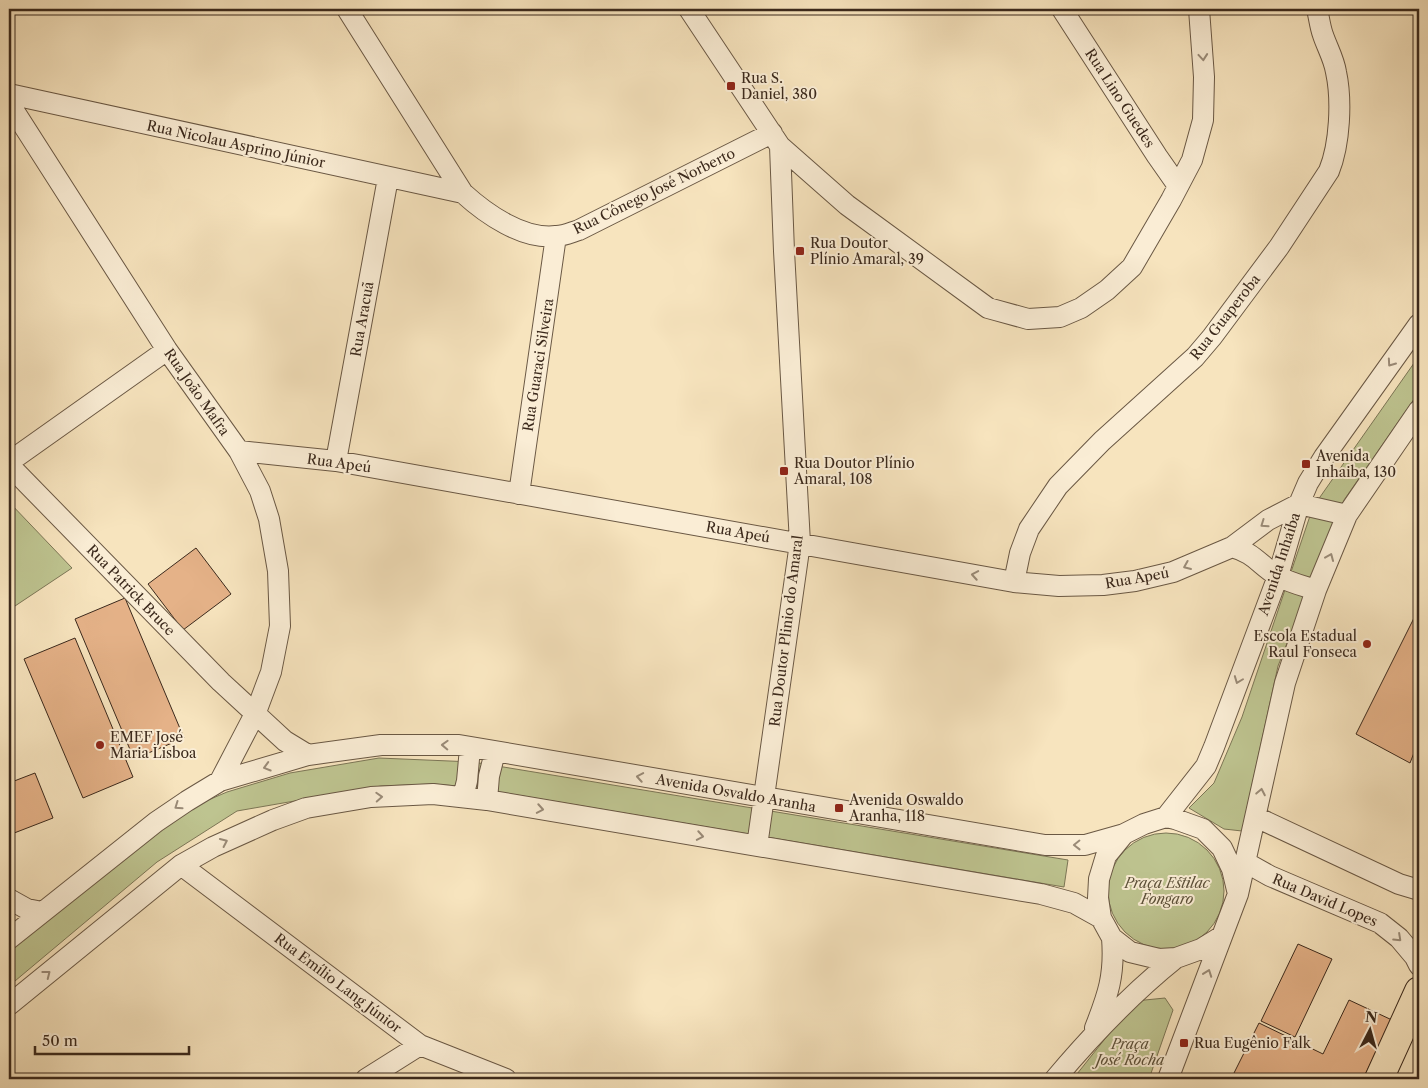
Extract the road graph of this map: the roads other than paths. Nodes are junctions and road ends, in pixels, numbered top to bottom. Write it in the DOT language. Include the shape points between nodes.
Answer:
graph roads {
  1 [pos="347,9"];
  2 [pos="690,9"];
  3 [pos="1062,9"];
  4 [pos="1199,9"];
  5 [pos="1317,9"];
  6 [pos="9,94"];
  7 [pos="9,102"];
  8 [pos="776,140"];
  9 [pos="388,178"];
  10 [pos="1178,186"];
  11 [pos="463,193"];
  12 [pos="556,236"];
  13 [pos="1419,324"];
  14 [pos="167,350"];
  15 [pos="1419,410"];
  16 [pos="239,452"];
  17 [pos="336,461"];
  18 [pos="9,464"];
  19 [pos="519,494"];
  20 [pos="1299,504"];
  21 [pos="1347,515"];
  22 [pos="800,543"];
  23 [pos="1232,547"];
  24 [pos="1278,576"];
  25 [pos="1014,582"];
  26 [pos="1316,590"];
  27 [pos="256,712"];
  28 [pos="470,748"];
  29 [pos="495,752"];
  30 [pos="308,755"];
  31 [pos="220,781"];
  32 [pos="463,797"];
  33 [pos="764,798"];
  34 [pos="487,800"];
  35 [pos="1166,817"];
  36 [pos="1256,817"];
  37 [pos="1124,834"];
  38 [pos="757,846"];
  39 [pos="1245,862"];
  40 [pos="182,866"];
  41 [pos="1419,890"];
  42 [pos="1238,894"];
  43 [pos="9,899"];
  44 [pos="42,912"];
  45 [pos="1101,918"];
  46 [pos="1222,936"];
  47 [pos="1112,938"];
  48 [pos="9,939"];
  49 [pos="1176,958"];
  50 [pos="1419,965"];
  51 [pos="1419,991"];
  52 [pos="9,1005"];
  53 [pos="1092,1035"];
  54 [pos="420,1044"];
  55 [pos="366,1079"];
  56 [pos="506,1079"];
  57 [pos="1056,1079"];
  58 [pos="1168,1079"];
  59 [pos="1379,1079"];
  1 -- 11 [label="street, Rua Cônego José Norberto"];
  2 -- 8 [label="street"];
  3 -- 10 [label="street, Rua Lino Guedes"];
  4 -- 10 [label="street, one-way" via="1204,77 1203,120 1192,160"];
  5 -- 25 [label="street, Rua Guaperoba" via="1336,70 1338,89 1335,149 1329,171 1278,247 1195,357 1102,441 1058,486 1029,529"];
  6 -- 9 [label="street, Rua Nicolau Asprino Júnior"];
  7 -- 14 [label="street, Rua João Mafra"];
  8 -- 10 [label="street" via="847,205 988,308 1028,319 1060,317 1108,290 1132,267"];
  8 -- 12 [label="street, Rua Cônego José Norberto" via="579,230"];
  8 -- 22 [label="street, Rua Doutor Plinio do Amaral"];
  9 -- 11 [label="street, Rua Nicolau Asprino Júnior"];
  9 -- 17 [label="street, Rua Aracuã"];
  11 -- 12 [label="street, Rua Cônego José Norberto" via="501,222 522,231"];
  12 -- 19 [label="street, Rua Guaraci Silveira"];
  13 -- 20 [label="street, Avenida Inhaíba, one-way" via="1324,457"];
  14 -- 16 [label="street, Rua João Mafra"];
  14 -- 18 [label="street"];
  15 -- 21 [label="street"];
  16 -- 17 [label="street, Rua Apeú"];
  16 -- 27 [label="street, Rua João Mafra" via="260,491 269,519 278,571 280,626 271,672"];
  17 -- 19 [label="street, Rua Apeú"];
  18 -- 27 [label="street, Rua Patrick Bruce" via="204,665"];
  19 -- 22 [label="street, Rua Apeú"];
  20 -- 21 [label="street"];
  20 -- 23 [label="street, Rua Apeú, one-way" via="1268,520"];
  20 -- 24 [label="street, Avenida Inhaíba"];
  26 -- 21 [label="street, one-way"];
  25 -- 22 [label="street, Rua Apeú, one-way"];
  22 -- 33 [label="street, Rua Doutor Plinio do Amaral"];
  23 -- 24 [label="street" via="1243,550"];
  23 -- 25 [label="street, Rua Apeú, one-way" via="1173,572 1135,581 1059,586"];
  24 -- 26 [label="street"];
  24 -- 35 [label="street, Avenida Inhaíba, one-way" via="1206,766"];
  36 -- 26 [label="street, one-way" via="1285,683"];
  27 -- 30 [label="street" via="285,740"];
  27 -- 31 [label="street, Rua João Mafra"];
  28 -- 29 [label="street, Avenida Osvaldo Aranha"];
  28 -- 30 [label="street, Avenida Osvaldo Aranha, one-way" via="381,744"];
  28 -- 32 [label="street"];
  33 -- 29 [label="street, Avenida Osvaldo Aranha, one-way"];
  29 -- 34 [label="street"];
  30 -- 31 [label="street, Avenida Osvaldo Aranha, one-way"];
  31 -- 44 [label="street, Avenida Osvaldo Aranha, one-way" via="156,822"];
  32 -- 34 [label="street"];
  40 -- 32 [label="street, one-way" via="214,847 306,808 371,797 433,794"];
  37 -- 33 [label="street, Avenida Osvaldo Aranha, one-way" via="1085,845 1045,845"];
  33 -- 38 [label="street, Rua Doutor Plinio do Amaral"];
  34 -- 38 [label="street, one-way"];
  35 -- 37 [label="street"];
  35 -- 42 [label="street" via="1203,829 1222,848 1232,869"];
  36 -- 39 [label="street"];
  36 -- 41 [label="street" via="1399,884"];
  37 -- 45 [label="street" via="1106,856 1099,879"];
  38 -- 45 [label="street" via="1041,894 1074,903"];
  39 -- 42 [label="street"];
  39 -- 50 [label="street, Rua David Lopes, one-way" via="1380,923 1399,938"];
  52 -- 40 [label="street, one-way"];
  40 -- 54 [label="street, Rua Emílio Lang Júnior"];
  42 -- 46 [label="street"];
  43 -- 44 [label="street" via="27,909"];
  44 -- 48 [label="street, Avenida Osvaldo Aranha"];
  45 -- 47 [label="street"];
  46 -- 49 [label="street" via="1201,949"];
  58 -- 46 [label="street, one-way"];
  47 -- 49 [label="street" via="1130,952 1159,959"];
  47 -- 53 [label="street" via="1113,972 1108,995"];
  49 -- 53 [label="street"];
  51 -- 59 [label="highway"];
  53 -- 57 [label="street"];
  54 -- 55 [label="street"];
  54 -- 56 [label="street, Rua Emílio Lang Júnior"];
}
